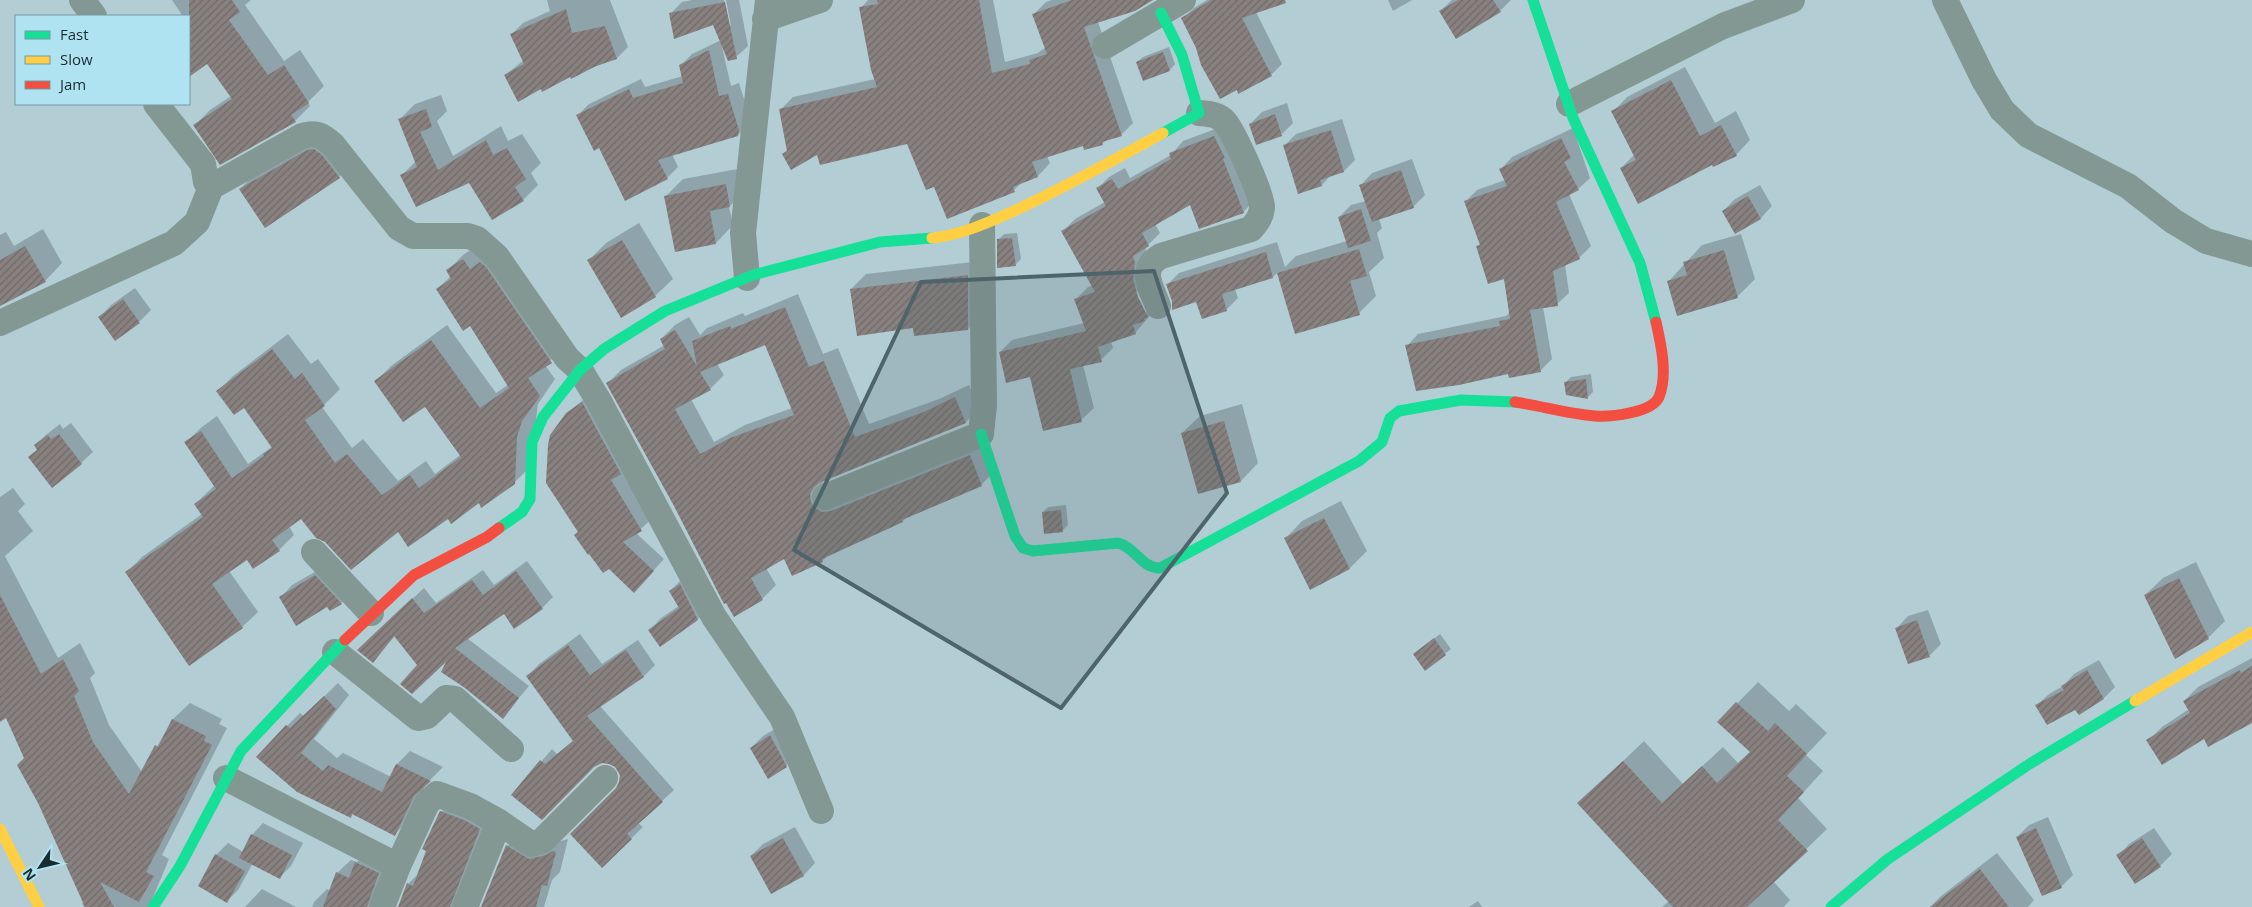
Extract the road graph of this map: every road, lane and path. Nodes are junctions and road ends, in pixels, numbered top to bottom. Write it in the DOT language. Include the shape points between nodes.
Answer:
graph roads {
  1 [pos="82,0"];
  2 [pos="820,0"];
  3 [pos="1183,0"];
  4 [pos="1533,0"];
  5 [pos="1792,0"];
  6 [pos="1945,0"];
  7 [pos="766,9"];
  8 [pos="1161,13"];
  9 [pos="93,15"];
  10 [pos="1105,46"];
  11 [pos="1568,104"];
  12 [pos="157,105"];
  13 [pos="1199,113"];
  14 [pos="210,187"];
  15 [pos="982,225"];
  16 [pos="2252,254"];
  17 [pos="747,278"];
  18 [pos="1158,306"];
  19 [pos="0,323"];
  20 [pos="580,370"];
  21 [pos="981,434"];
  22 [pos="825,497"];
  23 [pos="314,552"];
  24 [pos="371,613"];
  25 [pos="2252,632"];
  26 [pos="334,652"];
  27 [pos="511,748"];
  28 [pos="226,778"];
  29 [pos="605,778"];
  30 [pos="821,811"];
  31 [pos="499,822"];
  32 [pos="0,829"];
  33 [pos="398,866"];
  34 [pos="39,907"];
  35 [pos="153,907"];
  36 [pos="382,907"];
  37 [pos="465,907"];
  38 [pos="1831,907"];
  1 -- 9 [label="street"];
  2 -- 7 [label="street"];
  3 -- 8 [label="street"];
  4 -- 11 [label="main road"];
  5 -- 11 [label="street" via="1723,26"];
  6 -- 16 [label="street" via="2002,110 2028,135 2128,186 2173,221 2206,241"];
  7 -- 17 [label="street" via="742,233"];
  8 -- 10 [label="street"];
  8 -- 13 [label="main road" via="1182,55"];
  11 -- 21 [label="main road" via="1640,263 1663,353 1662,389 1657,401 1640,411 1594,416 1528,403 1483,400 1425,404 1400,411 1390,417 1380,444 1359,461 1162,568 1146,565 1120,544 1033,552 1023,548 1015,536"];
  12 -- 14 [label="street" via="203,164"];
  13 -- 15 [label="main road" via="1070,185"];
  13 -- 18 [label="street" via="1215,115 1224,121 1243,152 1262,207 1259,220 1251,228 1152,261 1147,277"];
  14 -- 19 [label="street" via="197,222 174,243"];
  14 -- 20 [label="street" via="302,136 320,134 333,145 406,234 468,236 477,238 487,247 567,358"];
  15 -- 17 [label="main road" via="951,236 880,242"];
  15 -- 21 [label="street" via="984,406"];
  17 -- 20 [label="main road" via="665,312 604,350"];
  20 -- 24 [label="main road" via="536,430 532,442 530,499 522,512 487,537 414,575"];
  20 -- 30 [label="street" via="714,617 782,717"];
  21 -- 22 [label="street"];
  23 -- 24 [label="street"];
  24 -- 26 [label="main road"];
  25 -- 38 [label="main road" via="2031,763 1888,859"];
  26 -- 27 [label="street" via="418,718 427,716 446,698 455,699"];
  26 -- 28 [label="main road" via="241,751"];
  28 -- 33 [label="street"];
  28 -- 35 [label="main road" via="180,866"];
  29 -- 31 [label="street" via="542,841 531,844"];
  31 -- 33 [label="street" via="470,806 437,794 427,803"];
  31 -- 37 [label="street"];
  32 -- 34 [label="main road"];
  33 -- 36 [label="street"];
}
